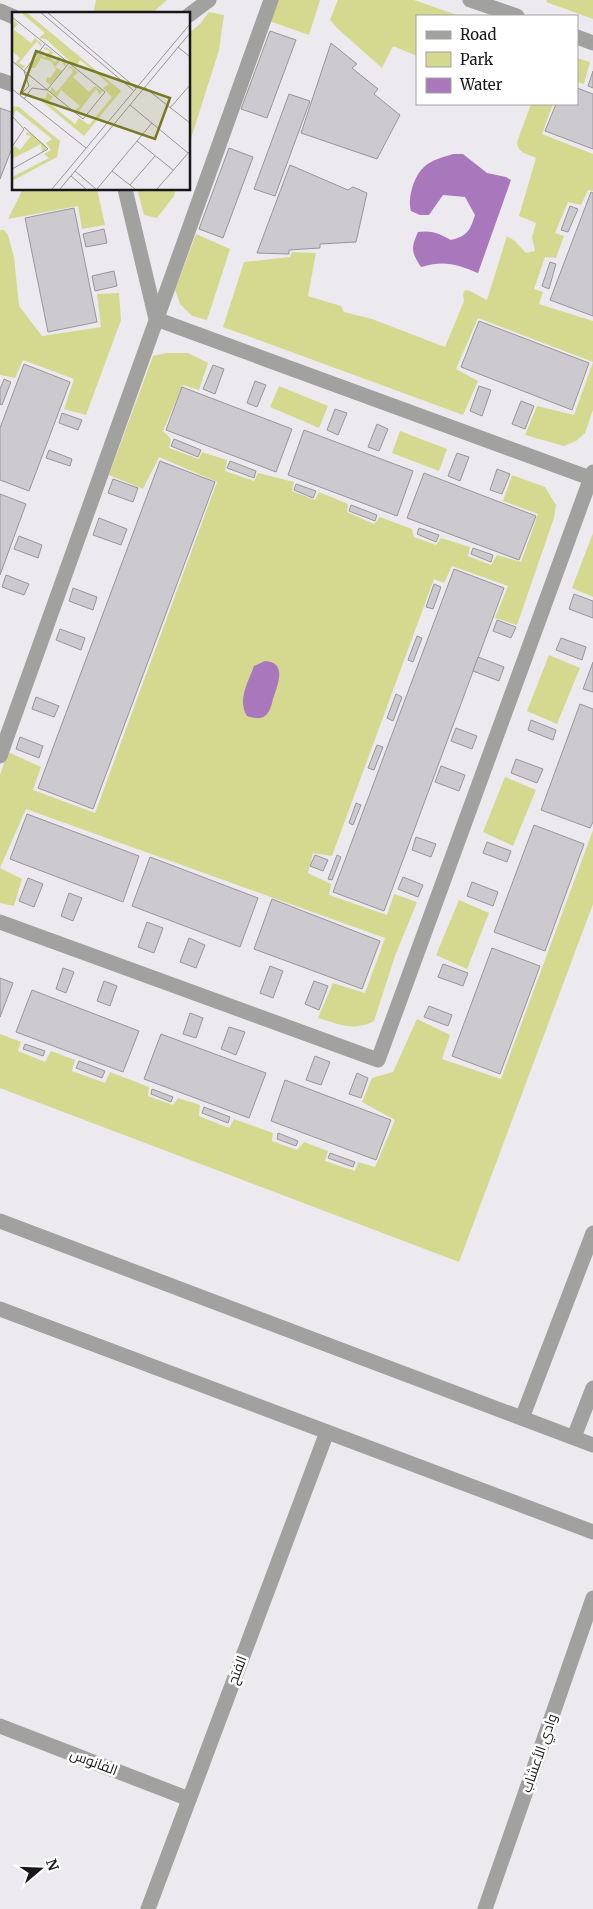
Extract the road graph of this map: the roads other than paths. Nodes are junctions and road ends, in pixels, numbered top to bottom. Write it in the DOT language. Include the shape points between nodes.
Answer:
graph roads {
  1 [pos="209,0"];
  2 [pos="271,0"];
  3 [pos="470,0"];
  4 [pos="0,11"];
  5 [pos="190,14"];
  6 [pos="514,15"];
  7 [pos="12,16"];
  8 [pos="578,37"];
  9 [pos="593,43"];
  10 [pos="125,190"];
  11 [pos="156,319"];
  12 [pos="592,475"];
  13 [pos="0,756"];
  14 [pos="0,922"];
  15 [pos="0,1221"];
  16 [pos="593,1233"];
  17 [pos="0,1309"];
  18 [pos="593,1388"];
  19 [pos="522,1418"];
  20 [pos="327,1432"];
  21 [pos="574,1437"];
  22 [pos="593,1445"];
  23 [pos="593,1532"];
  24 [pos="593,1598"];
  25 [pos="0,1726"];
  26 [pos="189,1799"];
  27 [pos="148,1909"];
  28 [pos="485,1909"];
  1 -- 5 [label="street"];
  2 -- 11 [label="street"];
  3 -- 6 [label="street"];
  4 -- 7 [label="street"];
  8 -- 9 [label="street"];
  10 -- 11 [label="street"];
  11 -- 12 [label="street"];
  11 -- 13 [label="street"];
  12 -- 14 [label="street" via="378,1060"];
  15 -- 19 [label="street"];
  16 -- 19 [label="street"];
  17 -- 20 [label="street"];
  18 -- 21 [label="street"];
  19 -- 21 [label="street"];
  20 -- 23 [label="street"];
  20 -- 26 [label="street, الفتح"];
  21 -- 22 [label="street"];
  24 -- 28 [label="street, وادي الأعشاب"];
  25 -- 26 [label="street, الفانوس"];
  26 -- 27 [label="street, الفتح"];
}
